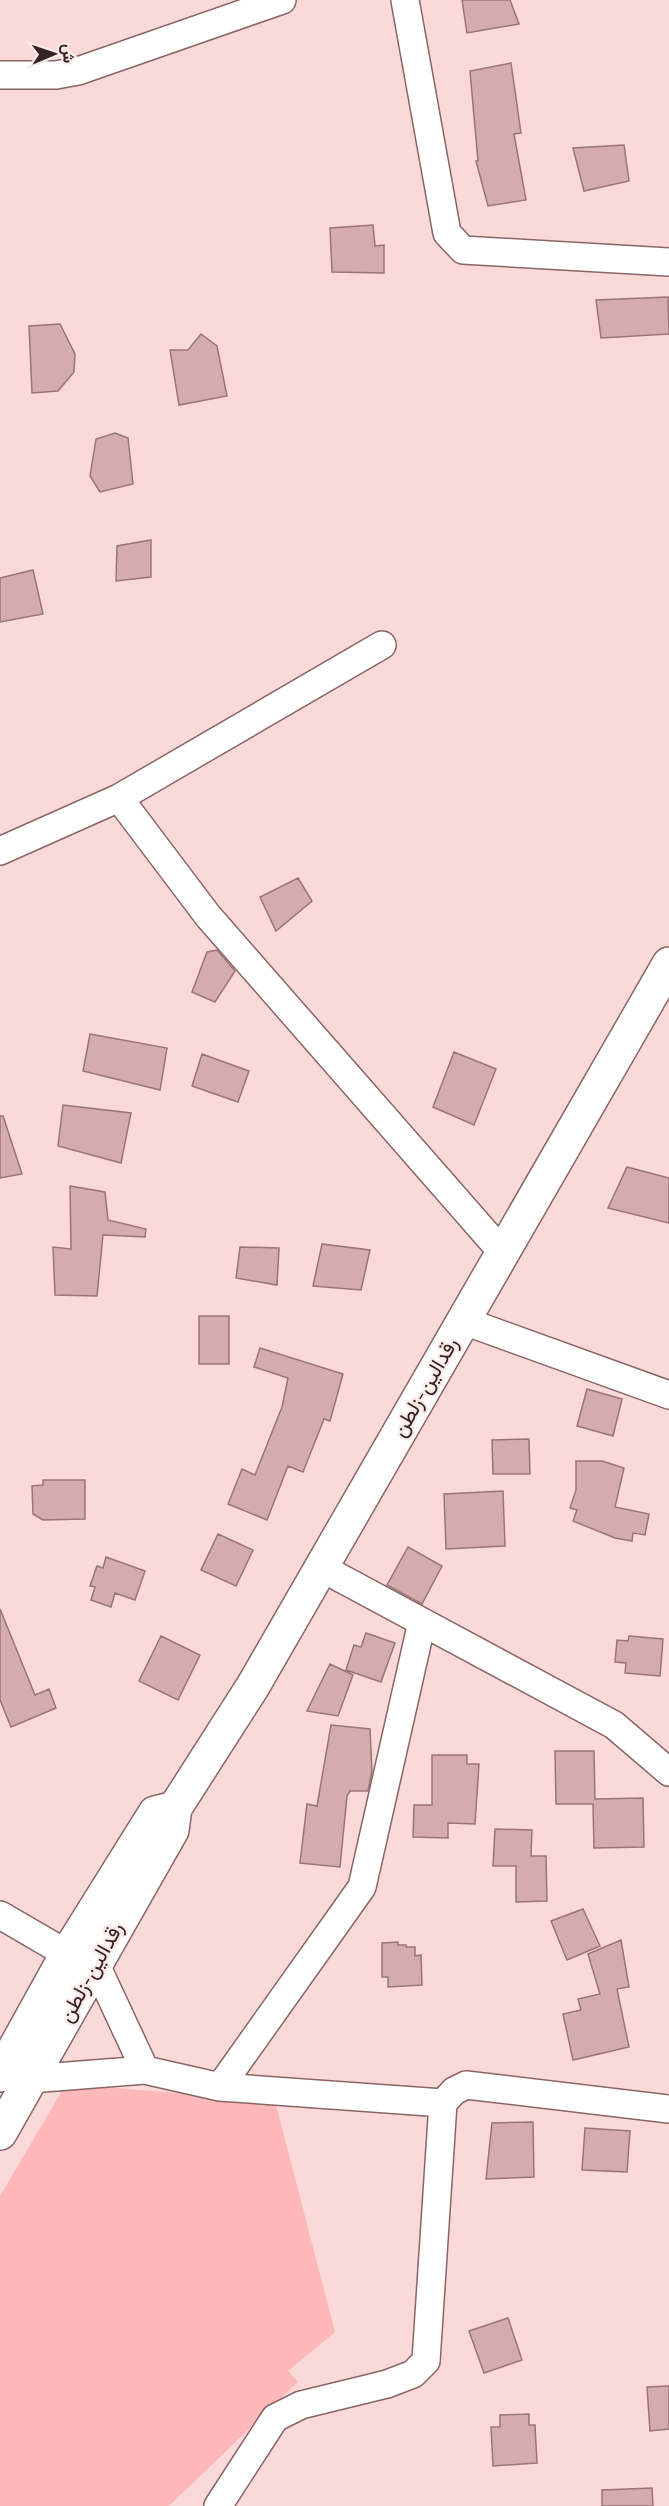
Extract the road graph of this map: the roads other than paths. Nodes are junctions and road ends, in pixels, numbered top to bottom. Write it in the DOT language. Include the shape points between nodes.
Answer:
graph roads {
  1 [pos="282,0"];
  2 [pos="405,0"];
  3 [pos="0,75"];
  4 [pos="669,262"];
  5 [pos="382,645"];
  6 [pos="119,798"];
  7 [pos="0,851"];
  8 [pos="669,964"];
  9 [pos="503,1253"];
  10 [pos="464,1321"];
  11 [pos="669,1395"];
  12 [pos="320,1567"];
  13 [pos="422,1622"];
  14 [pos="669,1772"];
  15 [pos="0,1915"];
  16 [pos="81,1960"];
  17 [pos="145,2070"];
  18 [pos="15,2077"];
  19 [pos="220,2087"];
  20 [pos="443,2103"];
  21 [pos="669,2109"];
  22 [pos="0,2133"];
  23 [pos="218,2506"];
  1 -- 3 [label="street" via="78,71"];
  2 -- 4 [label="street" via="447,233 463,250"];
  5 -- 6 [label="street"];
  6 -- 7 [label="street"];
  6 -- 9 [label="street" via="208,916"];
  8 -- 9 [label="main road, رقدالين-زلطن"];
  9 -- 10 [label="main road, رقدالين-زلطن"];
  10 -- 11 [label="street"];
  10 -- 12 [label="main road, رقدالين-زلطن"];
  12 -- 13 [label="street"];
  12 -- 16 [label="main road, رقدالين-زلطن" via="253,1686 175,1808 154,1813"];
  13 -- 14 [label="street" via="614,1725"];
  13 -- 19 [label="street" via="362,1887"];
  15 -- 16 [label="street"];
  16 -- 17 [label="street"];
  16 -- 18 [label="main road, رقدالين-زلطن"];
  17 -- 18 [label="street"];
  17 -- 19 [label="street"];
  18 -- 22 [label="main road, رقدالين-زلطن"];
  19 -- 20 [label="street"];
  20 -- 21 [label="street" via="466,2085"];
  20 -- 23 [label="street" via="426,2361 413,2374 387,2384 301,2405 275,2418"];
}
